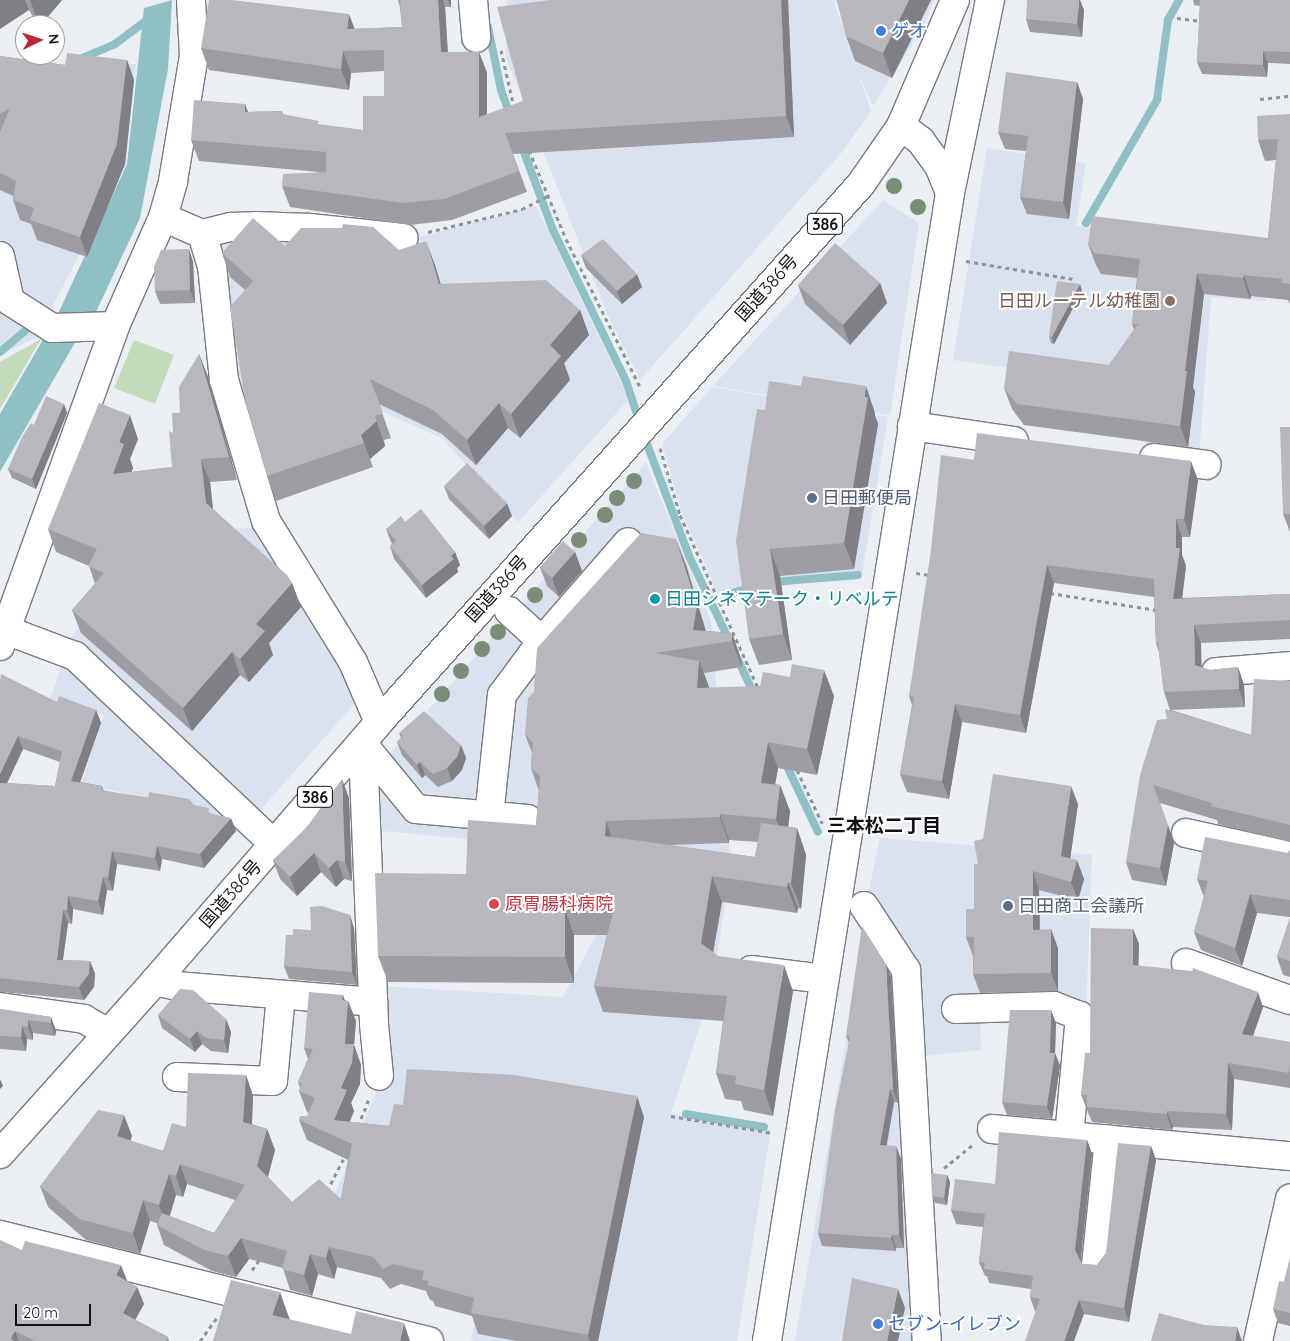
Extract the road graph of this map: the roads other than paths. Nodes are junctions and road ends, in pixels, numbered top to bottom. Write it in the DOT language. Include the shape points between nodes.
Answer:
graph roads {
  1 [pos="191,0"];
  2 [pos="473,0"];
  3 [pos="955,0"];
  4 [pos="990,0"];
  5 [pos="488,39"];
  6 [pos="901,126"];
  7 [pos="950,193"];
  8 [pos="163,217"];
  9 [pos="202,234"];
  10 [pos="403,238"];
  11 [pos="2,274"];
  12 [pos="115,326"];
  13 [pos="912,426"];
  14 [pos="1038,444"];
  15 [pos="1128,455"];
  16 [pos="1207,465"];
  17 [pos="628,542"];
  18 [pos="509,611"];
  19 [pos="2,637"];
  20 [pos="542,641"];
  21 [pos="1290,666"];
  22 [pos="1216,672"];
  23 [pos="379,722"];
  24 [pos="357,749"];
  25 [pos="489,816"];
  26 [pos="528,819"];
  27 [pos="1186,833"];
  28 [pos="274,844"];
  29 [pos="1290,856"];
  30 [pos="864,906"];
  31 [pos="1186,963"];
  32 [pos="729,967"];
  33 [pos="824,979"];
  34 [pos="155,981"];
  35 [pos="281,995"];
  36 [pos="1290,1000"];
  37 [pos="373,1002"];
  38 [pos="0,1007"];
  39 [pos="956,1009"];
  40 [pos="108,1033"];
  41 [pos="379,1076"];
  42 [pos="177,1077"];
  43 [pos="992,1129"];
  44 [pos="1069,1136"];
  45 [pos="1109,1140"];
  46 [pos="0,1154"];
  47 [pos="1290,1156"];
  48 [pos="1289,1212"];
  49 [pos="0,1235"];
  50 [pos="1096,1264"];
  51 [pos="429,1341"];
  52 [pos="766,1341"];
  53 [pos="927,1341"];
  54 [pos="1258,1341"];
  1 -- 8 [label="main road" via="194,56 173,181"];
  2 -- 5 [label="main road"];
  3 -- 6 [label="main road, 国道386号 / 386"];
  4 -- 7 [label="main road"];
  6 -- 7 [label="main road" via="921,141 939,166"];
  6 -- 23 [label="main road, 国道386号 / 386" via="861,184 654,430 630,441"];
  7 -- 13 [label="main road"];
  8 -- 9 [label="main road"];
  8 -- 12 [label="main road"];
  9 -- 10 [label="main road" via="231,227 255,226"];
  9 -- 23 [label="main road" via="212,266 224,380 266,521 353,662"];
  11 -- 12 [label="main road" via="10,301 52,328"];
  12 -- 19 [label="main road"];
  13 -- 14 [label="main road"];
  13 -- 33 [label="main road"];
  15 -- 16 [label="main road"];
  17 -- 20 [label="main road"];
  18 -- 20 [label="main road"];
  19 -- 28 [label="main road" via="75,656"];
  20 -- 25 [label="main road" via="502,695"];
  21 -- 22 [label="main road"];
  23 -- 24 [label="main road, 国道386号 / 386"];
  24 -- 25 [label="main road" via="416,809"];
  24 -- 28 [label="main road, 国道386号 / 386"];
  24 -- 37 [label="main road" via="364,774"];
  25 -- 26 [label="main road"];
  27 -- 29 [label="main road"];
  28 -- 34 [label="main road, 国道386号 / 386"];
  30 -- 53 [label="main road" via="906,970"];
  31 -- 36 [label="main road"];
  32 -- 33 [label="main road"];
  33 -- 52 [label="main road"];
  34 -- 35 [label="main road" via="176,986"];
  34 -- 40 [label="main road, 国道386号 / 386"];
  35 -- 37 [label="main road"];
  35 -- 42 [label="main road" via="273,1081"];
  37 -- 41 [label="main road"];
  38 -- 40 [label="main road" via="84,1019"];
  39 -- 44 [label="main road" via="1054,1006 1080,1016"];
  40 -- 46 [label="main road, 国道386号 / 386"];
  43 -- 44 [label="main road"];
  44 -- 45 [label="main road"];
  45 -- 47 [label="main road"];
  45 -- 50 [label="main road"];
  48 -- 54 [label="main road"];
  49 -- 51 [label="main road" via="131,1270 235,1292"];
}
